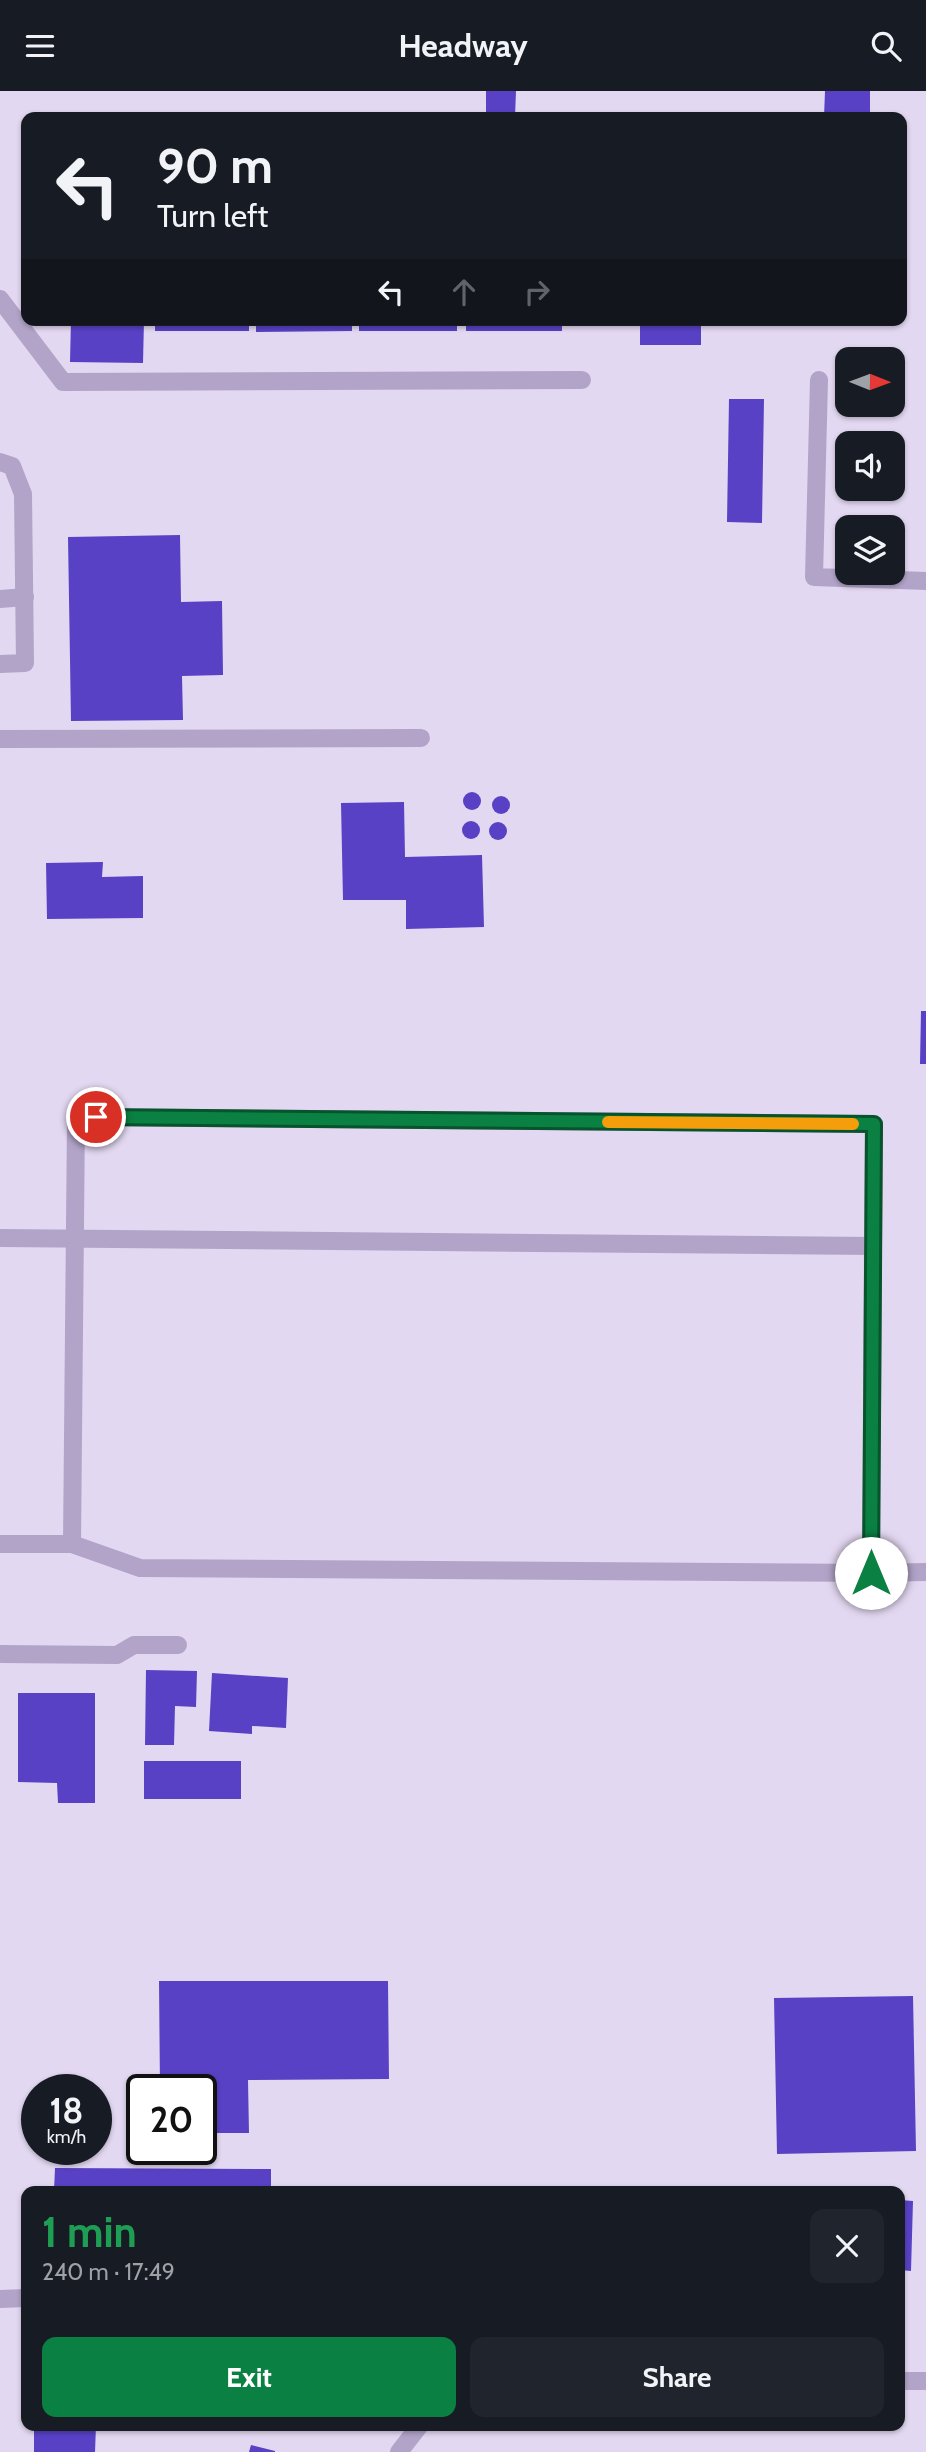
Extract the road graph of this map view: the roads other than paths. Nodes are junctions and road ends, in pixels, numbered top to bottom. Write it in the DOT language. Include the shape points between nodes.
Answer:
graph roads {
  1 [pos="0,299"];
  2 [pos="582,380"];
  3 [pos="819,380"];
  4 [pos="0,463"];
  5 [pos="926,580"];
  6 [pos="25,597"];
  7 [pos="0,599"];
  8 [pos="0,664"];
  9 [pos="421,738"];
  10 [pos="0,739"];
  11 [pos="0,1238"];
  12 [pos="73,1239"];
  13 [pos="873,1246"];
  14 [pos="0,1544"];
  15 [pos="72,1544"];
  16 [pos="926,1572"];
  17 [pos="871,1573"];
  18 [pos="178,1645"];
  19 [pos="0,1654"];
  20 [pos="0,2298"];
  21 [pos="21,2298"];
  22 [pos="905,2381"];
  23 [pos="926,2381"];
  24 [pos="415,2431"];
  25 [pos="399,2452"];
  1 -- 2 [label="street" via="63,382"];
  3 -- 5 [label="street" via="814,577"];
  4 -- 6 [label="street" via="12,466 23,494"];
  6 -- 7 [label="street"];
  6 -- 8 [label="street" via="25,663"];
  9 -- 10 [label="street"];
  11 -- 12 [label="street"];
  12 -- 13 [label="street"];
  12 -- 13 [label="street" via="76,1117 874,1124"];
  12 -- 15 [label="street"];
  13 -- 17 [label="street"];
  14 -- 15 [label="street"];
  15 -- 17 [label="street" via="140,1568"];
  16 -- 17 [label="street"];
  18 -- 19 [label="street" via="134,1646 117,1655"];
  20 -- 21 [label="street"];
  22 -- 23 [label="street"];
  24 -- 25 [label="street"];
}
